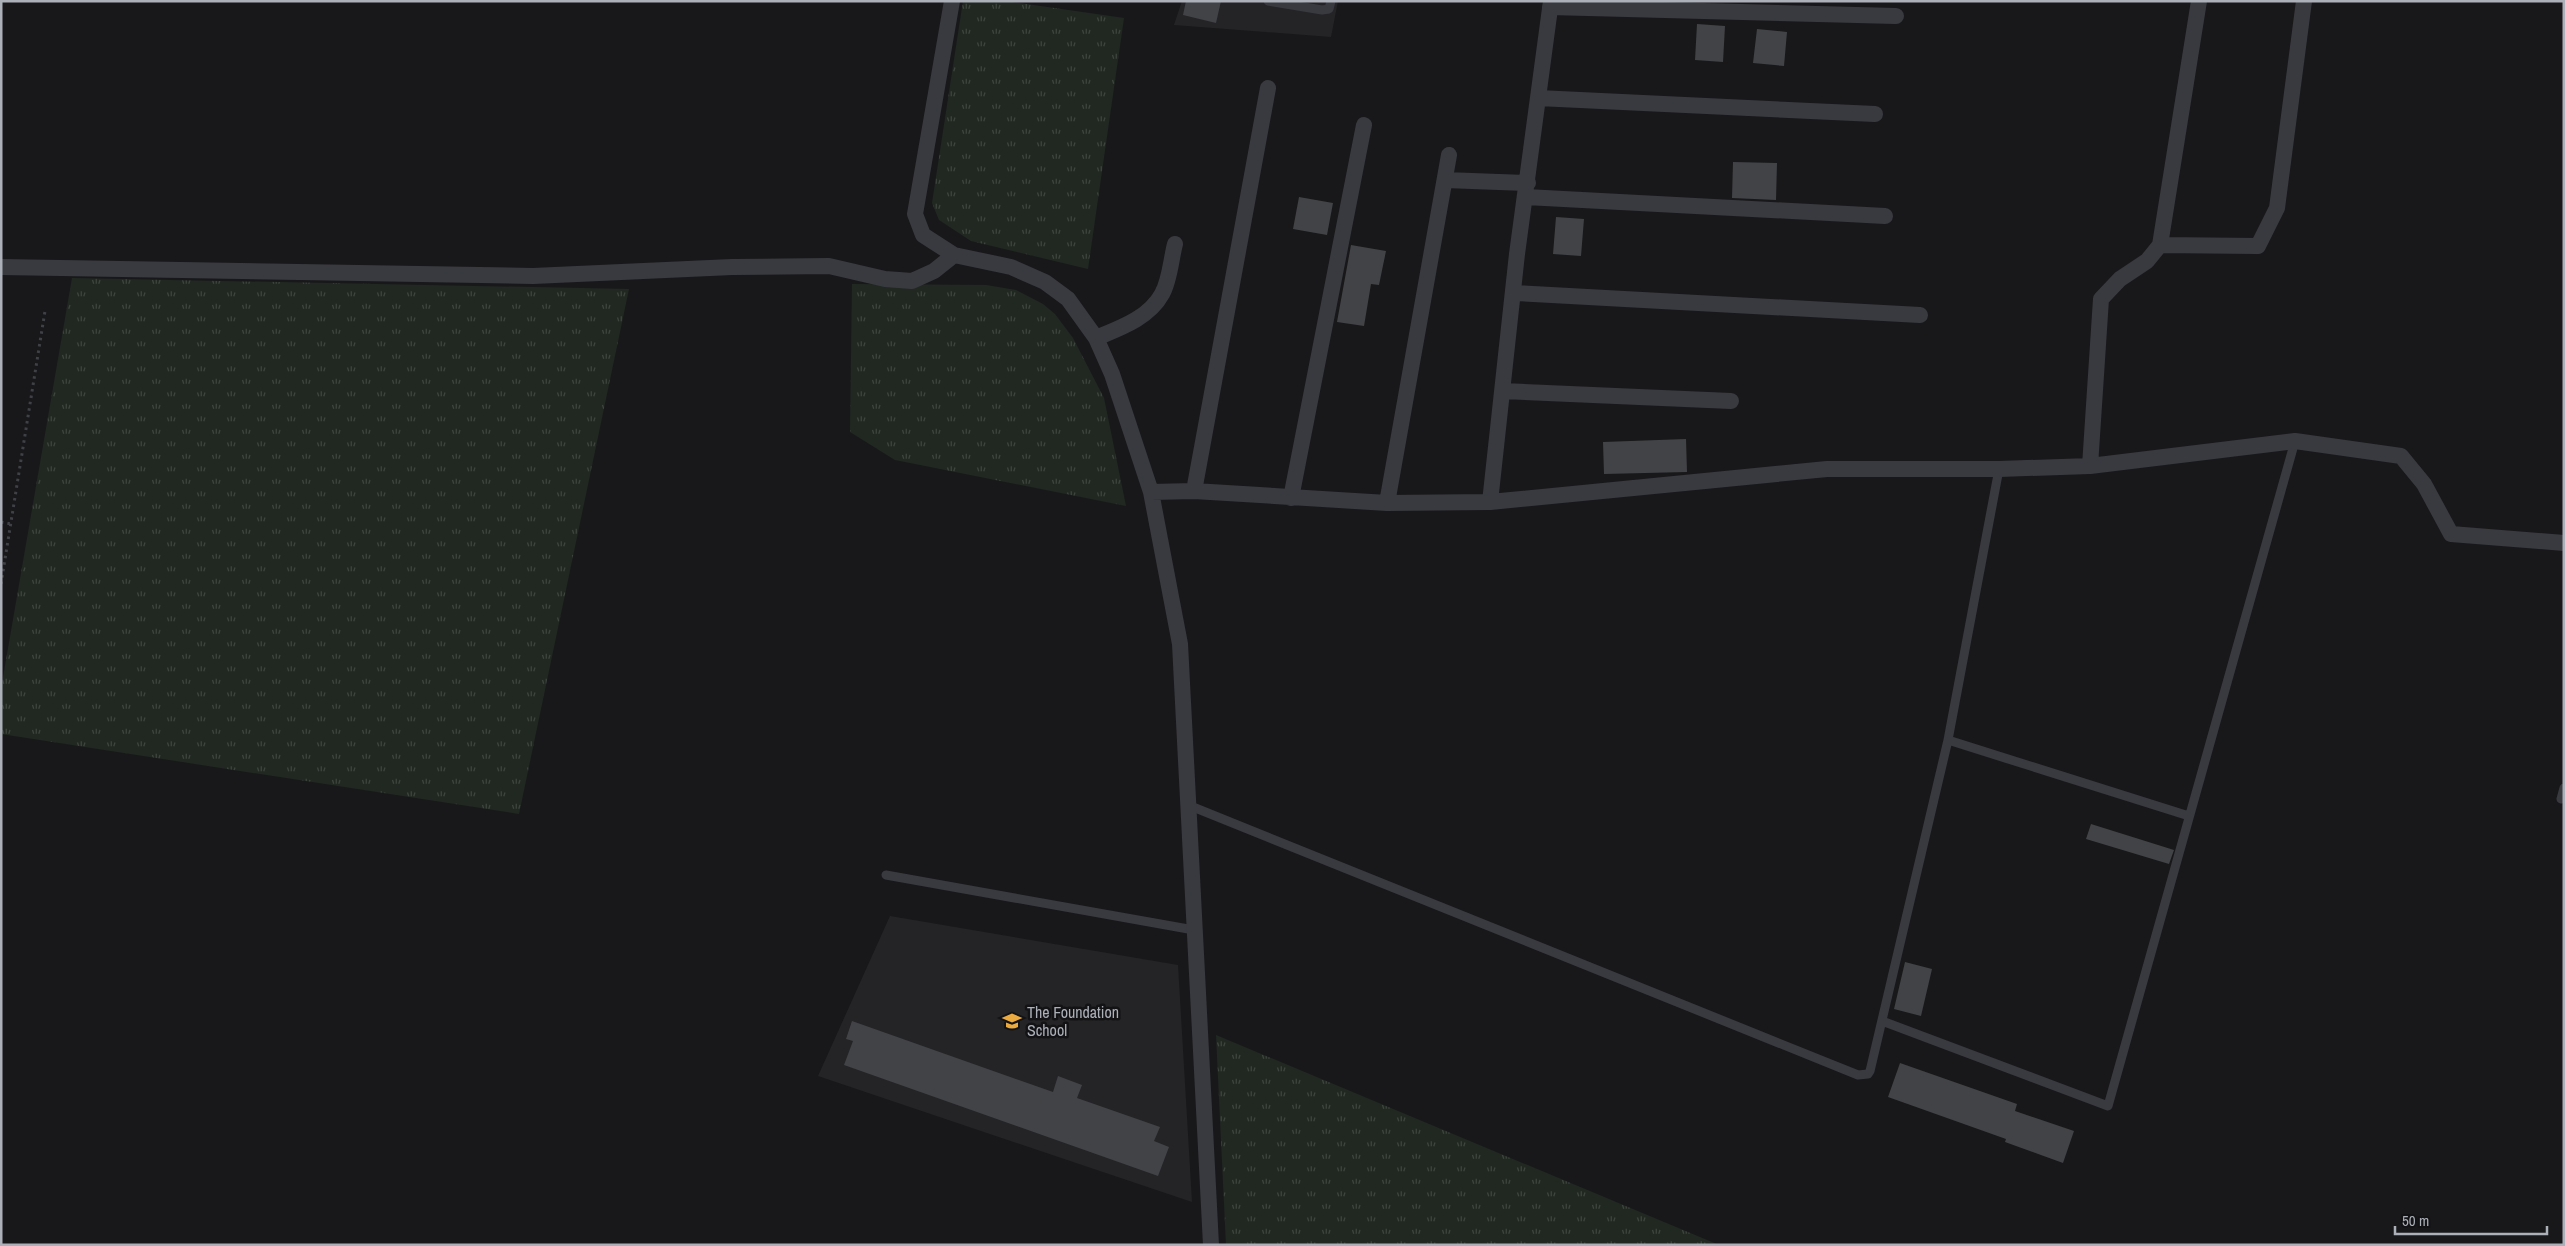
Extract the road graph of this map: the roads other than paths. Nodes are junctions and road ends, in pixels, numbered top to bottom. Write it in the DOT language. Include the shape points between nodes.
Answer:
graph roads {
  1 [pos="952,1"];
  2 [pos="1268,1"];
  3 [pos="1331,1"];
  4 [pos="2199,1"];
  5 [pos="2304,1"];
  6 [pos="1550,4"];
  7 [pos="1896,16"];
  8 [pos="1268,88"];
  9 [pos="1538,98"];
  10 [pos="1875,114"];
  11 [pos="1364,125"];
  12 [pos="1449,155"];
  13 [pos="1445,180"];
  14 [pos="1527,190"];
  15 [pos="1885,216"];
  16 [pos="1175,244"];
  17 [pos="2160,245"];
  18 [pos="954,255"];
  19 [pos="1,266"];
  20 [pos="1515,293"];
  21 [pos="1920,315"];
  22 [pos="1096,338"];
  23 [pos="1503,391"];
  24 [pos="1732,401"];
  25 [pos="2295,441"];
  26 [pos="2090,466"];
  27 [pos="1999,469"];
  28 [pos="1194,491"];
  29 [pos="1151,492"];
  30 [pos="1291,498"];
  31 [pos="1490,502"];
  32 [pos="1387,503"];
  33 [pos="2564,543"];
  34 [pos="1948,740"];
  35 [pos="2564,788"];
  36 [pos="2562,799"];
  37 [pos="1188,805"];
  38 [pos="2189,816"];
  39 [pos="886,876"];
  40 [pos="1194,930"];
  41 [pos="1882,1021"];
  42 [pos="1211,1245"];
  1 -- 18 [label="street" via="915,214 923,235"];
  2 -- 3 [label="lane" via="1322,10 1329,9"];
  4 -- 17 [label="street"];
  5 -- 17 [label="street" via="2277,208 2268,230 2258,246"];
  6 -- 7 [label="street"];
  6 -- 9 [label="street"];
  8 -- 28 [label="street"];
  9 -- 10 [label="street"];
  9 -- 14 [label="street"];
  11 -- 30 [label="street"];
  12 -- 13 [label="street"];
  13 -- 14 [label="street"];
  13 -- 32 [label="street"];
  14 -- 15 [label="street"];
  14 -- 20 [label="street"];
  16 -- 22 [label="street" via="1163,293 1128,325"];
  17 -- 26 [label="street" via="2147,261 2120,280 2101,299"];
  18 -- 19 [label="street" via="934,271 912,281 885,279 829,266 533,276"];
  18 -- 22 [label="street" via="1011,267 1045,282 1068,299"];
  20 -- 21 [label="street"];
  20 -- 23 [label="street"];
  22 -- 29 [label="street" via="1112,374"];
  23 -- 24 [label="street"];
  23 -- 31 [label="street"];
  25 -- 26 [label="street"];
  25 -- 33 [label="street" via="2401,456 2424,484 2451,534"];
  25 -- 38 [label="lane"];
  26 -- 27 [label="street"];
  27 -- 31 [label="street" via="1827,469"];
  27 -- 34 [label="lane"];
  28 -- 29 [label="street"];
  28 -- 30 [label="street"];
  29 -- 37 [label="street" via="1180,644"];
  30 -- 32 [label="street"];
  31 -- 32 [label="street"];
  34 -- 38 [label="lane"];
  34 -- 41 [label="lane"];
  35 -- 36 [label="lane"];
  37 -- 40 [label="street"];
  37 -- 41 [label="lane" via="1858,1075 1863,1076 1870,1071"];
  38 -- 41 [label="lane" via="2108,1106"];
  39 -- 40 [label="lane"];
  40 -- 42 [label="street"];
}
